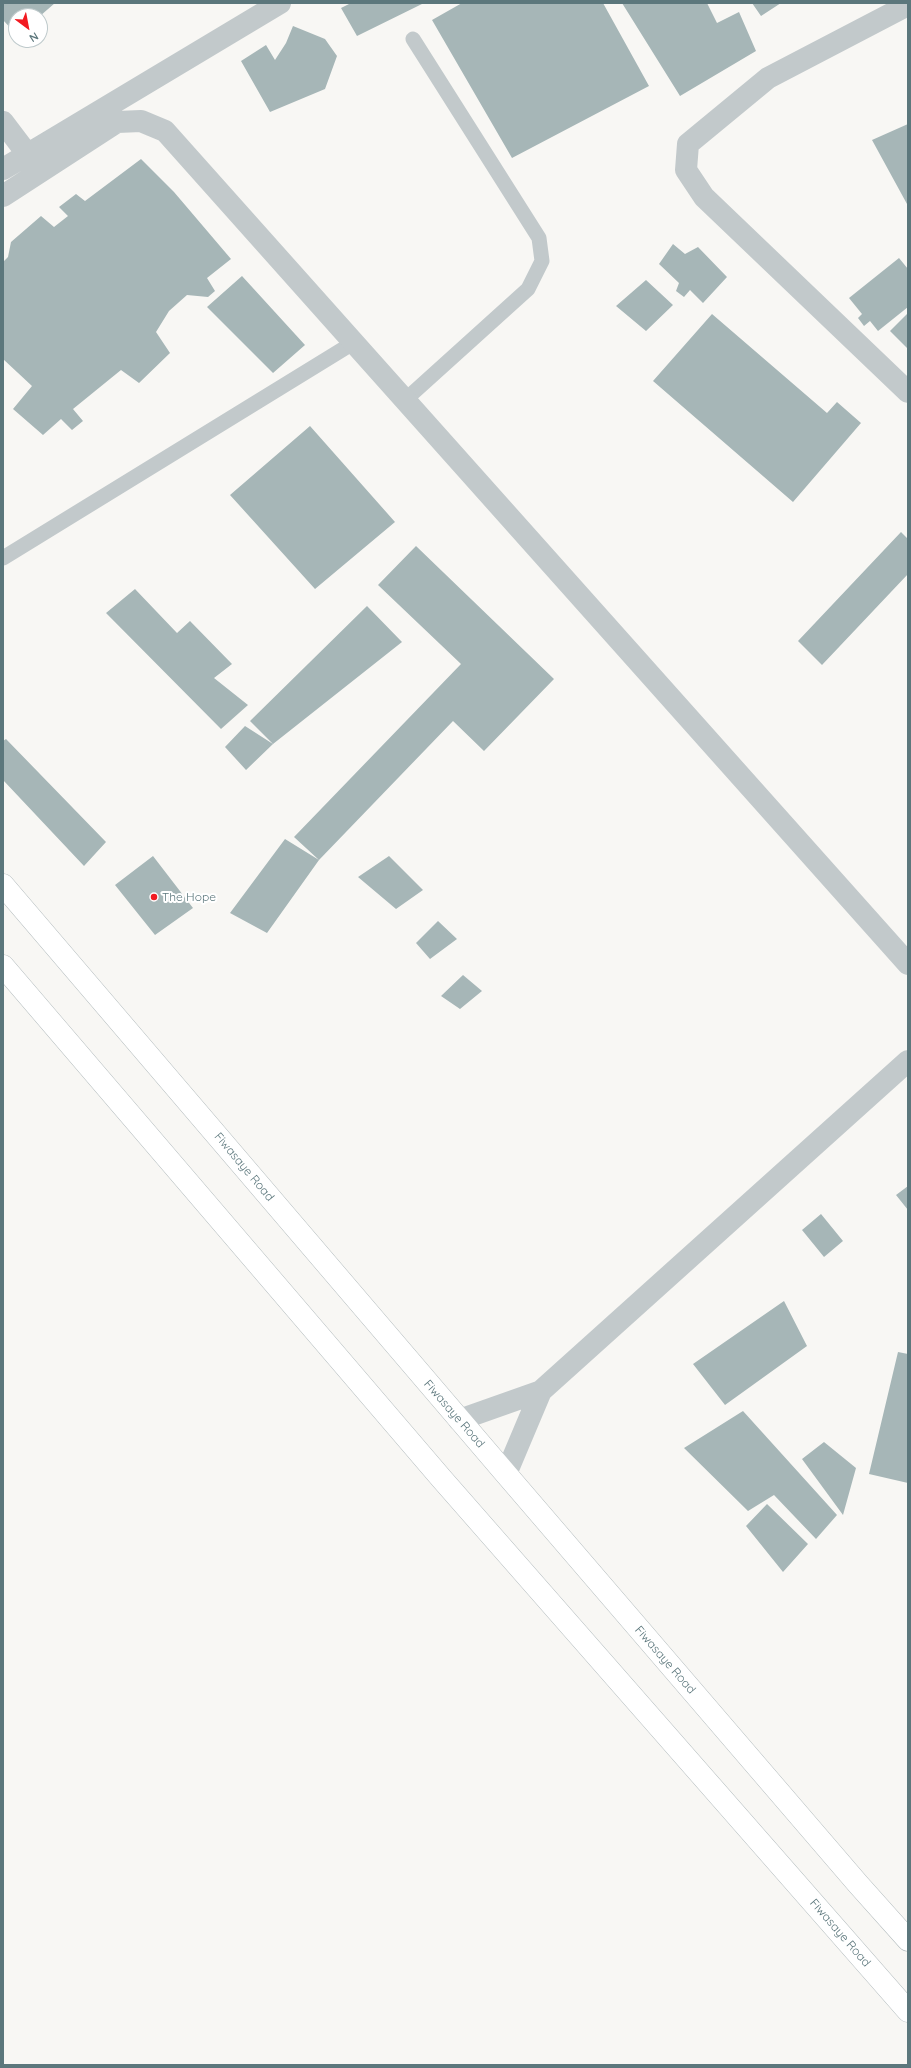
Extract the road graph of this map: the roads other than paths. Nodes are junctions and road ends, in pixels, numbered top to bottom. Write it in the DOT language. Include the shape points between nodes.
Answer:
graph roads {
  1 [pos="280,3"];
  2 [pos="908,5"];
  3 [pos="413,39"];
  4 [pos="3,122"];
  5 [pos="28,155"];
  6 [pos="3,169"];
  7 [pos="3,196"];
  8 [pos="353,343"];
  9 [pos="908,392"];
  10 [pos="404,401"];
  11 [pos="3,558"];
  12 [pos="3,885"];
  13 [pos="908,964"];
  14 [pos="3,966"];
  15 [pos="908,1061"];
  16 [pos="541,1391"];
  17 [pos="459,1420"];
  18 [pos="506,1474"];
  19 [pos="908,1940"];
  20 [pos="908,2011"];
  1 -- 5 [label="street"];
  2 -- 9 [label="street" via="768,78 688,144 686,170 704,197"];
  3 -- 10 [label="lane" via="539,238 542,261 528,289"];
  4 -- 5 [label="street"];
  5 -- 6 [label="street"];
  7 -- 8 [label="street" via="117,122 141,121 166,131"];
  8 -- 10 [label="street"];
  8 -- 11 [label="lane"];
  10 -- 13 [label="street"];
  12 -- 17 [label="main road, Fiwasaye Road"];
  14 -- 20 [label="main road, Fiwasaye Road" via="441,1478"];
  15 -- 16 [label="street"];
  16 -- 17 [label="street"];
  16 -- 18 [label="street"];
  17 -- 18 [label="main road, Fiwasaye Road"];
  18 -- 19 [label="main road, Fiwasaye Road"];
}
